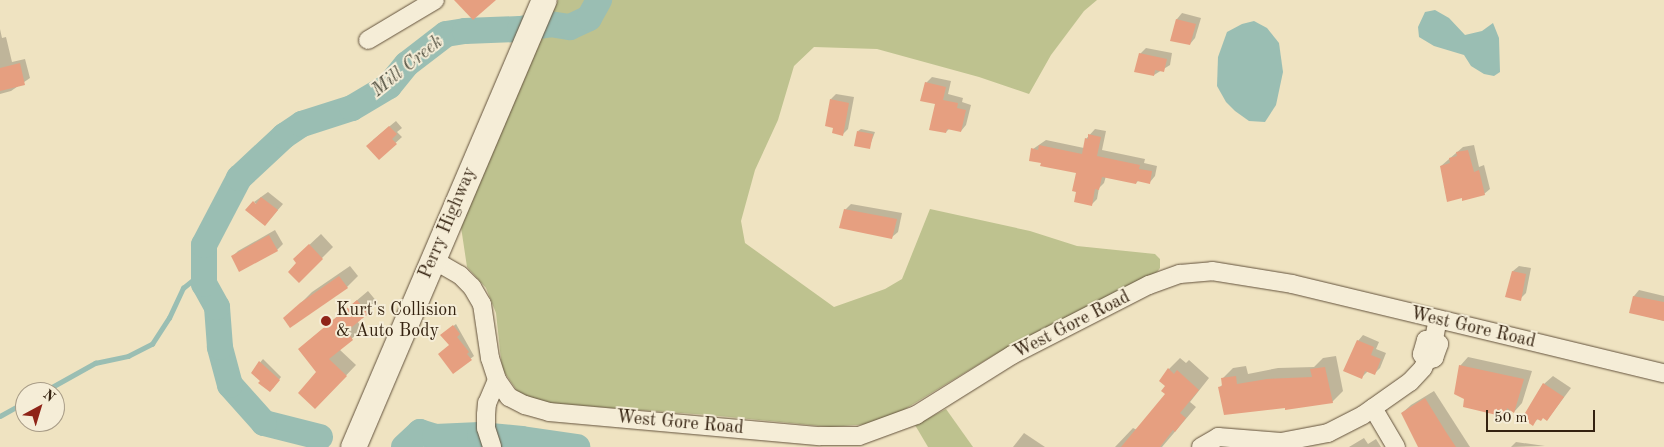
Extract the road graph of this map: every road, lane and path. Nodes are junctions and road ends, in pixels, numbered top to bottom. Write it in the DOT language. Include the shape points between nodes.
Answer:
graph roads {
  1 [pos="434,0"];
  2 [pos="542,6"];
  3 [pos="368,40"];
  4 [pos="432,259"];
  5 [pos="1438,320"];
  6 [pos="1664,373"];
  7 [pos="497,380"];
  8 [pos="1374,408"];
  9 [pos="353,447"];
  10 [pos="492,447"];
  11 [pos="1200,447"];
  12 [pos="1396,447"];
  1 -- 3 [label="street"];
  2 -- 4 [label="main road, Perry Highway"];
  4 -- 7 [label="street" via="460,275 477,294 485,316 490,358"];
  4 -- 9 [label="main road, Perry Highway"];
  5 -- 6 [label="street, West Gore Road"];
  5 -- 7 [label="street, West Gore Road" via="1251,276 1212,271 1180,274 1149,285 1050,334 916,415 859,436 820,436 550,412 525,405 509,396"];
  5 -- 8 [label="street" via="1434,339 1426,340 1423,368 1410,382"];
  7 -- 10 [label="street" via="487,404 486,428"];
  8 -- 11 [label="street" via="1341,427 1307,438 1282,442 1218,437"];
  8 -- 12 [label="street"];
}
